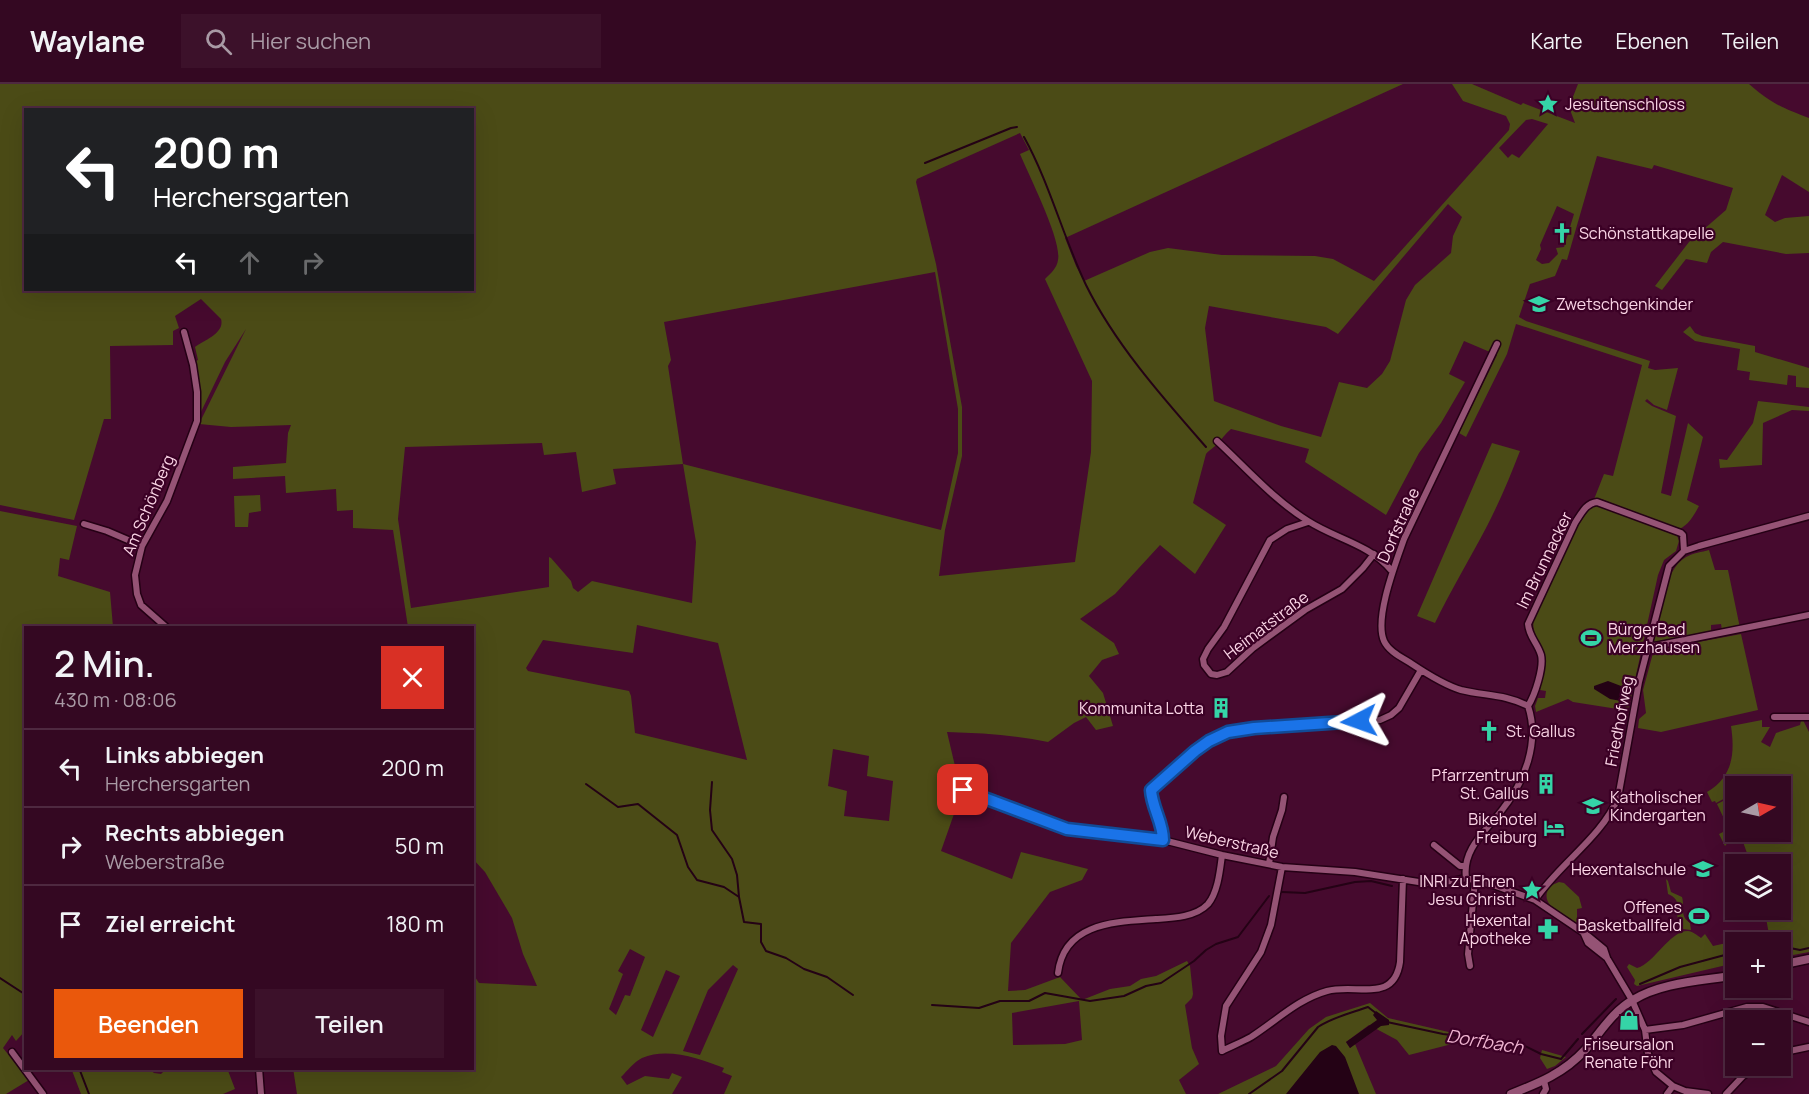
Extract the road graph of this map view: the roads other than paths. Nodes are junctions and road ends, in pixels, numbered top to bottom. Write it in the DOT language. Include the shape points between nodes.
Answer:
graph roads {
  1 [pos="184,333"];
  2 [pos="1497,344"];
  3 [pos="1217,441"];
  4 [pos="1809,516"];
  5 [pos="1308,522"];
  6 [pos="84,524"];
  7 [pos="142,546"];
  8 [pos="1684,551"];
  9 [pos="1374,554"];
  10 [pos="1391,570"];
  11 [pos="1809,615"];
  12 [pos="165,626"];
  13 [pos="1648,645"];
  14 [pos="1421,670"];
  15 [pos="1528,705"];
  16 [pos="1774,717"];
  17 [pos="1809,717"];
  18 [pos="963,790"];
  19 [pos="1284,797"];
  20 [pos="1163,840"];
  21 [pos="1434,845"];
  22 [pos="1222,855"];
  23 [pos="1269,864"];
  24 [pos="1464,866"];
  25 [pos="1282,867"];
  26 [pos="1466,878"];
  27 [pos="1402,879"];
  28 [pos="1475,881"];
  29 [pos="1535,900"];
  30 [pos="1809,959"];
  31 [pos="1791,963"];
  32 [pos="1470,966"];
  33 [pos="1058,973"];
  34 [pos="1725,977"];
  35 [pos="1632,1000"];
  36 [pos="1809,1022"];
  37 [pos="1645,1030"];
  38 [pos="1809,1047"];
  39 [pos="1791,1051"];
  40 [pos="12,1052"];
  41 [pos="24,1068"];
  42 [pos="26,1070"];
  43 [pos="259,1070"];
  44 [pos="1743,1076"];
  45 [pos="1544,1081"];
  46 [pos="1673,1086"];
  47 [pos="44,1094"];
  48 [pos="261,1094"];
  49 [pos="1511,1094"];
  50 [pos="1543,1094"];
  51 [pos="1667,1094"];
  52 [pos="1708,1094"];
  53 [pos="1726,1094"];
  1 -- 7 [label="street, Am Schönberg" via="196,392 196,421 167,501"];
  2 -- 10 [label="street, Dorfstraße"];
  3 -- 5 [label="street"];
  4 -- 8 [label="street"];
  5 -- 9 [label="street"];
  5 -- 9 [label="street, Heimatstraße" via="1270,540 1203,659 1211,674 1227,672 1305,610 1342,589"];
  6 -- 7 [label="street"];
  7 -- 12 [label="street, Am Schönberg" via="135,575 137,594 141,605"];
  8 -- 13 [label="street, Friedhofweg" via="1669,566"];
  8 -- 15 [label="street, Im Brunnacker" via="1681,533 1597,502 1584,508 1528,624 1542,661 1535,696"];
  9 -- 10 [label="street"];
  10 -- 14 [label="street, Dorfstraße" via="1381,628 1384,642"];
  11 -- 13 [label="street"];
  13 -- 29 [label="street, Friedhofweg" via="1615,807"];
  14 -- 15 [label="street, Dorfstraße" via="1460,689"];
  14 -- 20 [label="street" via="1399,708 1380,720 1254,728 1228,732 1209,741 1151,790"];
  15 -- 24 [label="street" via="1534,732 1528,760 1513,794 1479,837"];
  16 -- 17 [label="street"];
  18 -- 20 [label="street, Weberstraße" via="1067,829"];
  19 -- 23 [label="street"];
  20 -- 22 [label="street, Weberstraße"];
  21 -- 24 [label="street"];
  22 -- 23 [label="street, Weberstraße"];
  22 -- 33 [label="street" via="1217,883 1209,903 1200,910 1086,930 1067,946 1059,960"];
  23 -- 25 [label="street, Weberstraße"];
  24 -- 26 [label="street"];
  25 -- 27 [label="street, Weberstraße"];
  25 -- 27 [label="street" via="1271,925 1261,952 1227,1006 1222,1051 1250,1038 1316,995 1338,989 1372,990 1393,982 1400,962"];
  26 -- 27 [label="street, Weberstraße" via="1439,883"];
  26 -- 28 [label="street"];
  28 -- 29 [label="street"];
  28 -- 32 [label="street"];
  29 -- 35 [label="street" via="1604,949"];
  30 -- 31 [label="main road"];
  34 -- 35 [label="main road" via="1672,986"];
  35 -- 37 [label="street"];
  35 -- 45 [label="main road" via="1571,1064"];
  36 -- 37 [label="street" via="1763,1007 1747,1007 1683,1025"];
  37 -- 46 [label="street" via="1653,1067"];
  38 -- 39 [label="street"];
  40 -- 41 [label="street"];
  42 -- 47 [label="street"];
  43 -- 48 [label="street"];
  44 -- 53 [label="street"];
  45 -- 49 [label="main road"];
  45 -- 50 [label="street"];
  46 -- 51 [label="street"];
  46 -- 52 [label="street"];
}
